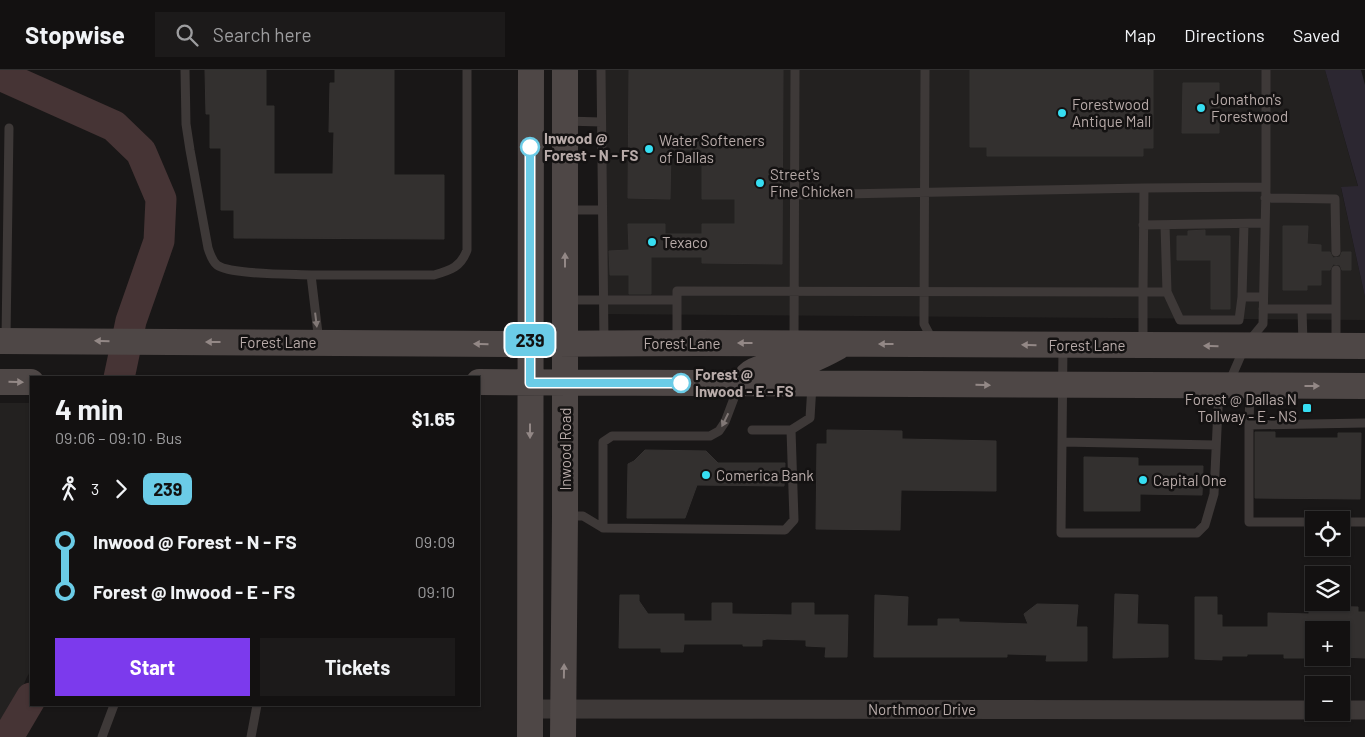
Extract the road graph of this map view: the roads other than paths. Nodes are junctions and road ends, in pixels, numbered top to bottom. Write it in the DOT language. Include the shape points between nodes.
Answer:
graph roads {
  1 [pos="185,70"];
  2 [pos="467,70"];
  3 [pos="531,70"];
  4 [pos="565,70"];
  5 [pos="601,70"];
  6 [pos="795,70"];
  7 [pos="925,70"];
  8 [pos="1266,70"];
  9 [pos="530,121"];
  10 [pos="565,121"];
  11 [pos="601,122"];
  12 [pos="9,128"];
  13 [pos="1266,187"];
  14 [pos="1144,188"];
  15 [pos="925,192"];
  16 [pos="794,195"];
  17 [pos="1265,198"];
  18 [pos="565,210"];
  19 [pos="602,210"];
  20 [pos="1265,223"];
  21 [pos="1244,224"];
  22 [pos="1143,225"];
  23 [pos="1165,225"];
  24 [pos="1336,252"];
  25 [pos="1336,270"];
  26 [pos="311,274"];
  27 [pos="794,291"];
  28 [pos="924,292"];
  29 [pos="1143,292"];
  30 [pos="1167,292"];
  31 [pos="1263,297"];
  32 [pos="1242,298"];
  33 [pos="565,300"];
  34 [pos="603,300"];
  35 [pos="677,300"];
  36 [pos="1263,309"];
  37 [pos="1302,309"];
  38 [pos="1336,309"];
  39 [pos="3,341"];
  40 [pos="319,342"];
  41 [pos="565,343"];
  42 [pos="794,343"];
  43 [pos="530,344"];
  44 [pos="604,344"];
  45 [pos="677,344"];
  46 [pos="846,344"];
  47 [pos="934,344"];
  48 [pos="1063,345"];
  49 [pos="1143,345"];
  50 [pos="1245,346"];
  51 [pos="1303,346"];
  52 [pos="1336,346"];
  53 [pos="1365,346"];
  54 [pos="0,382"];
  55 [pos="30,382"];
  56 [pos="480,382"];
  57 [pos="530,383"];
  58 [pos="566,383"];
  59 [pos="740,383"];
  60 [pos="812,384"];
  61 [pos="934,384"];
  62 [pos="1062,385"];
  63 [pos="1240,386"];
  64 [pos="1365,386"];
  65 [pos="1365,423"];
  66 [pos="1250,425"];
  67 [pos="752,430"];
  68 [pos="792,430"];
  69 [pos="1062,442"];
  70 [pos="1216,445"];
  71 [pos="565,516"];
  72 [pos="1305,522"];
  73 [pos="1350,522"];
  74 [pos="1365,522"];
  75 [pos="603,528"];
  76 [pos="114,706"];
  77 [pos="257,706"];
  78 [pos="530,709"];
  79 [pos="563,709"];
  80 [pos="1305,710"];
  81 [pos="1350,710"];
  82 [pos="1365,710"];
  83 [pos="102,737"];
  84 [pos="252,737"];
  85 [pos="530,737"];
  86 [pos="563,737"];
  1 -- 26 [label="lane" via="187,133 212,260 218,266 247,272"];
  2 -- 26 [label="lane" via="467,250 464,260 451,269 434,274"];
  3 -- 9 [label="main road"];
  4 -- 10 [label="main road, Inwood Road"];
  5 -- 11 [label="lane"];
  6 -- 16 [label="lane"];
  7 -- 15 [label="lane"];
  8 -- 13 [label="lane"];
  9 -- 10 [label="main road"];
  9 -- 43 [label="main road"];
  10 -- 11 [label="lane"];
  10 -- 18 [label="main road, Inwood Road"];
  11 -- 19 [label="lane"];
  12 -- 39 [label="lane"];
  13 -- 14 [label="lane"];
  13 -- 17 [label="lane"];
  14 -- 15 [label="lane"];
  14 -- 22 [label="lane"];
  15 -- 16 [label="lane"];
  15 -- 28 [label="lane"];
  16 -- 27 [label="lane"];
  17 -- 20 [label="lane"];
  17 -- 24 [label="lane" via="1335,199"];
  18 -- 19 [label="lane"];
  33 -- 18 [label="main road, Inwood Road, one-way"];
  19 -- 34 [label="lane"];
  20 -- 21 [label="lane"];
  20 -- 31 [label="lane"];
  21 -- 23 [label="lane"];
  21 -- 32 [label="lane"];
  22 -- 23 [label="lane"];
  22 -- 29 [label="lane"];
  23 -- 30 [label="lane"];
  25 -- 38 [label="lane"];
  26 -- 40 [label="lane, one-way"];
  27 -- 28 [label="lane"];
  27 -- 35 [label="lane" via="677,291"];
  27 -- 42 [label="lane"];
  28 -- 29 [label="lane"];
  28 -- 47 [label="lane" via="924,324"];
  29 -- 30 [label="lane"];
  29 -- 49 [label="lane"];
  30 -- 32 [label="lane" via="1180,320 1239,320"];
  31 -- 32 [label="lane"];
  31 -- 36 [label="lane"];
  33 -- 34 [label="lane"];
  33 -- 41 [label="main road, Inwood Road"];
  34 -- 35 [label="lane"];
  34 -- 44 [label="lane"];
  35 -- 45 [label="lane"];
  36 -- 37 [label="lane"];
  36 -- 50 [label="lane" via="1262,324"];
  37 -- 38 [label="lane"];
  37 -- 51 [label="lane"];
  38 -- 52 [label="lane"];
  40 -- 39 [label="main road, Forest Lane, one-way"];
  43 -- 40 [label="main road, Forest Lane, one-way"];
  41 -- 43 [label="main road, Forest Lane"];
  41 -- 44 [label="main road, Forest Lane"];
  41 -- 58 [label="main road, Inwood Road"];
  42 -- 45 [label="main road, Forest Lane, one-way"];
  42 -- 46 [label="main road, Forest Lane"];
  43 -- 57 [label="main road"];
  44 -- 45 [label="main road, Forest Lane"];
  47 -- 46 [label="main road, Forest Lane, one-way"];
  46 -- 59 [label="main road" via="808,362 770,366 751,372"];
  48 -- 47 [label="main road, Forest Lane, one-way"];
  47 -- 61 [label="main road"];
  48 -- 49 [label="main road, Forest Lane"];
  48 -- 62 [label="lane"];
  50 -- 49 [label="main road, Forest Lane, one-way"];
  50 -- 51 [label="main road, Forest Lane"];
  50 -- 63 [label="lane"];
  51 -- 52 [label="main road, Forest Lane"];
  52 -- 53 [label="main road, Forest Lane"];
  54 -- 55 [label="main road, one-way"];
  56 -- 57 [label="main road"];
  57 -- 58 [label="main road"];
  57 -- 78 [label="main road, one-way"];
  58 -- 59 [label="main road"];
  58 -- 71 [label="main road, Inwood Road"];
  59 -- 60 [label="main road"];
  59 -- 75 [label="lane, one-way" via="725,422 710,436 612,436 603,442"];
  60 -- 61 [label="main road"];
  60 -- 68 [label="lane" via="810,418"];
  61 -- 62 [label="main road, one-way"];
  62 -- 63 [label="main road"];
  62 -- 69 [label="lane"];
  63 -- 64 [label="main road, one-way"];
  63 -- 66 [label="lane"];
  63 -- 70 [label="lane" via="1220,398"];
  65 -- 66 [label="lane"];
  66 -- 72 [label="lane" via="1250,522"];
  67 -- 68 [label="lane"];
  68 -- 75 [label="lane" via="794,520 785,530"];
  69 -- 70 [label="lane"];
  69 -- 70 [label="lane" via="1061,533 1197,533 1205,525 1214,494"];
  71 -- 75 [label="lane" via="583,516"];
  79 -- 71 [label="main road, Inwood Road, one-way"];
  73 -- 74 [label="lane"];
  76 -- 83 [label="lane"];
  77 -- 84 [label="lane"];
  78 -- 79 [label="street, Northmoor Drive"];
  78 -- 85 [label="main road"];
  79 -- 80 [label="street, Northmoor Drive"];
  79 -- 86 [label="main road, Inwood Road"];
  81 -- 82 [label="street"];
}
